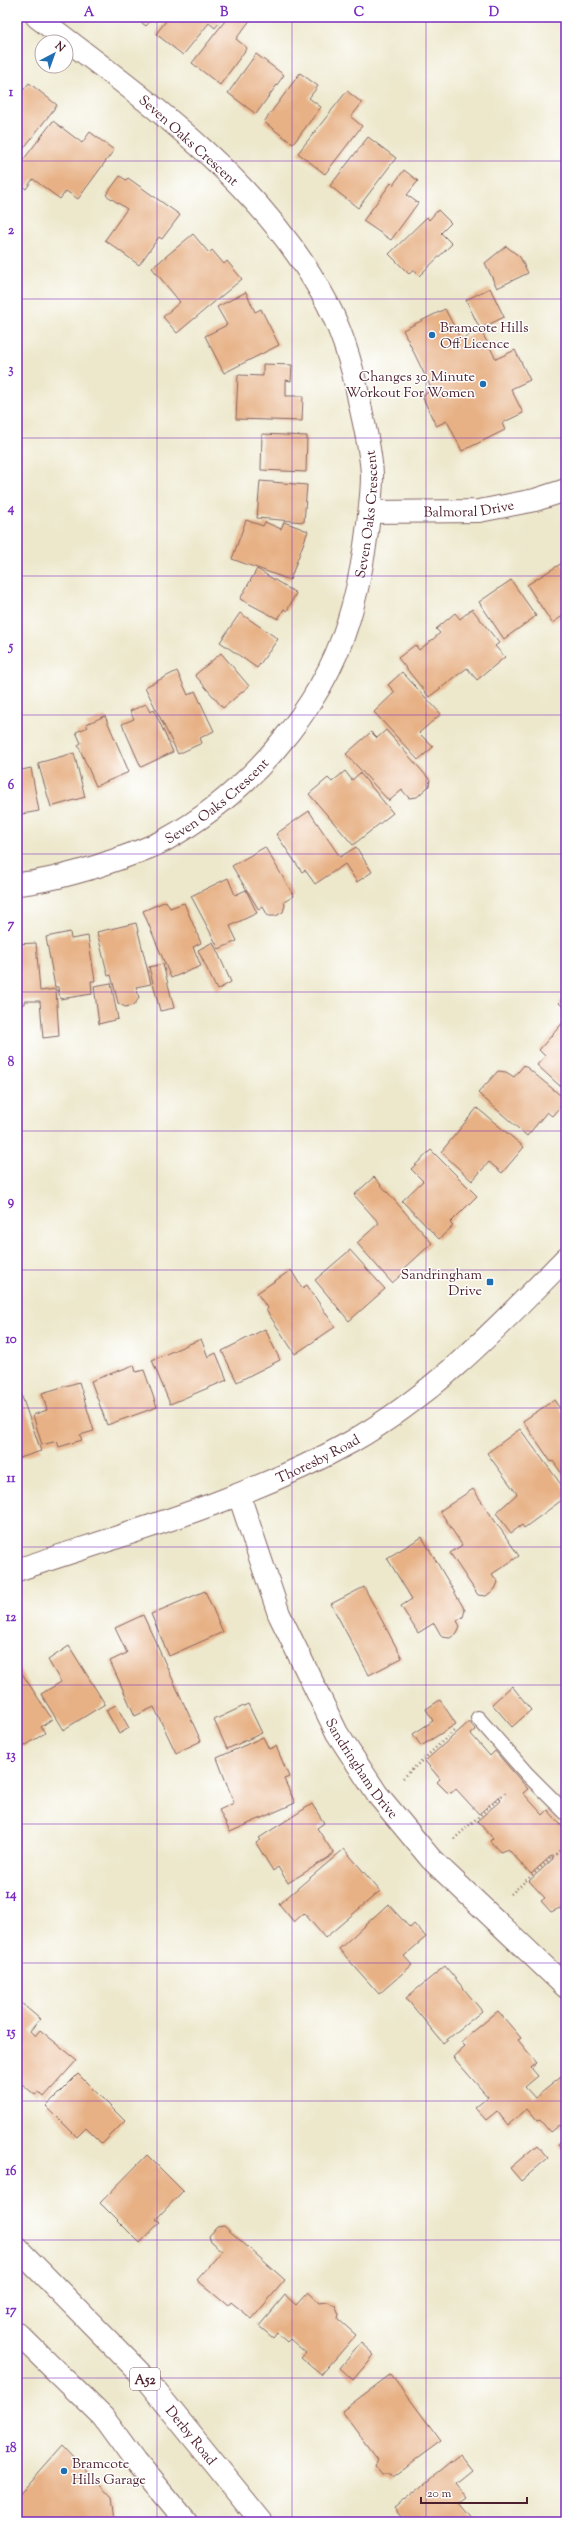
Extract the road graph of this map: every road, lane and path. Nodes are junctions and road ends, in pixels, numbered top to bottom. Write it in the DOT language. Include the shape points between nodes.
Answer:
graph roads {
  1 [pos="37,17"];
  2 [pos="566,490"];
  3 [pos="370,512"];
  4 [pos="17,884"];
  5 [pos="566,1258"];
  6 [pos="239,1494"];
  7 [pos="17,1570"];
  8 [pos="478,1718"];
  9 [pos="527,1774"];
  10 [pos="403,1778"];
  11 [pos="566,1813"];
  12 [pos="463,1832"];
  13 [pos="566,1845"];
  14 [pos="518,1888"];
  15 [pos="566,1987"];
  16 [pos="17,2248"];
  17 [pos="17,2333"];
  18 [pos="186,2522"];
  19 [pos="262,2522"];
  1 -- 3 [label="main road, Seven Oaks Crescent" via="133,90 224,168 292,248 322,294 342,341 356,384 368,437 372,474"];
  2 -- 3 [label="main road, Balmoral Drive" via="535,500 479,510"];
  3 -- 4 [label="main road, Seven Oaks Crescent" via="360,576 350,617 332,664 309,703 273,752 244,783 198,820 162,842 70,874"];
  5 -- 6 [label="main road, Thoresby Road" via="480,1346 417,1398 351,1442"];
  6 -- 7 [label="main road, Thoresby Road"];
  6 -- 15 [label="main road, Sandringham Drive" via="279,1614 337,1733 349,1752 378,1794 431,1859"];
  8 -- 9 [label="lane"];
  8 -- 10 [label="path" via="474,1722 470,1717"];
  9 -- 11 [label="lane"];
  9 -- 12 [label="path"];
  13 -- 14 [label="path"];
  16 -- 19 [label="main road, Derby Road / A52" via="145,2378"];
  17 -- 18 [label="main road" via="103,2417 135,2461"];
}
